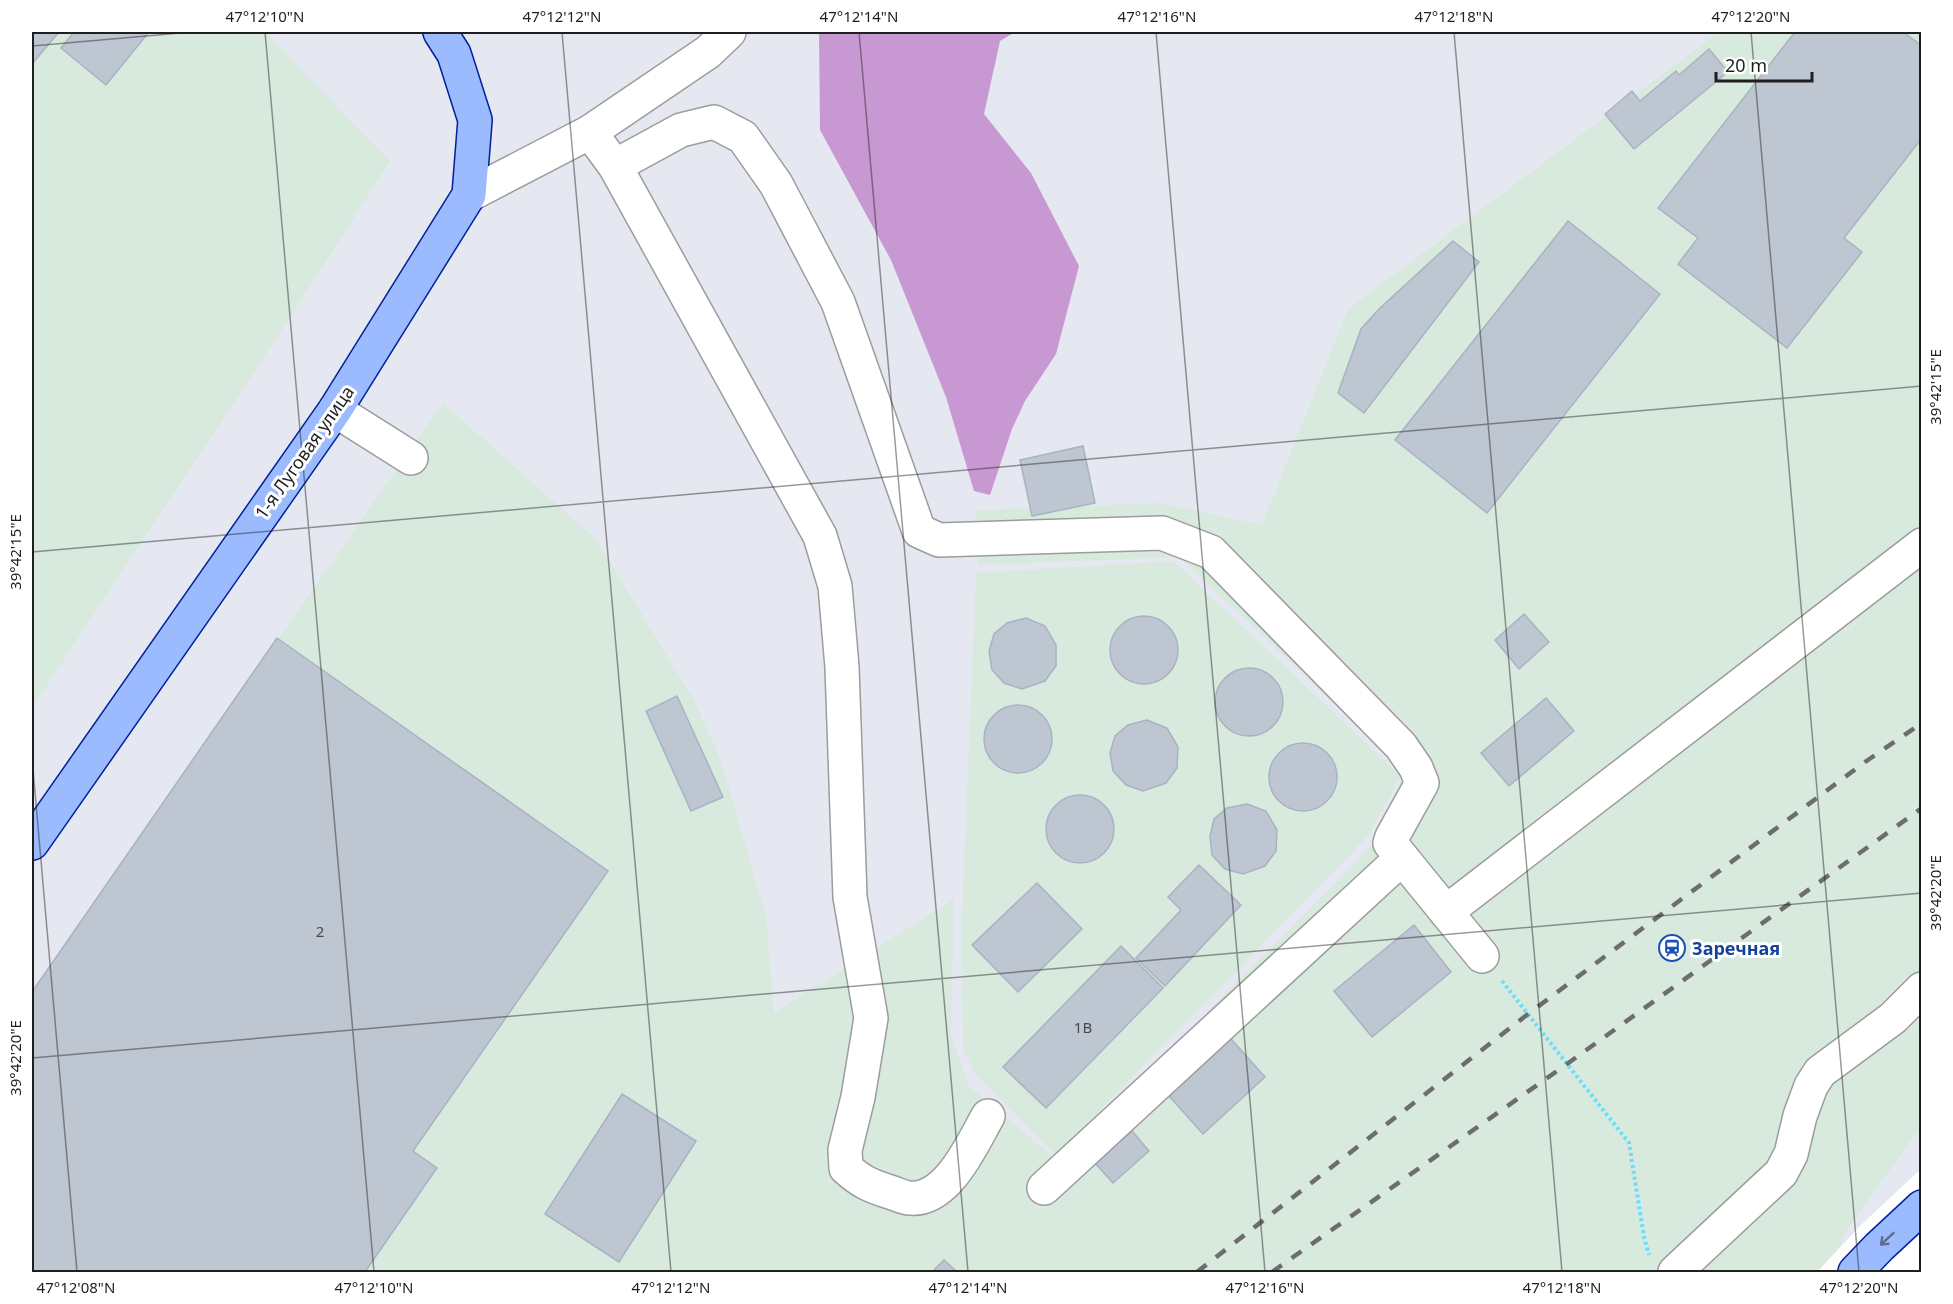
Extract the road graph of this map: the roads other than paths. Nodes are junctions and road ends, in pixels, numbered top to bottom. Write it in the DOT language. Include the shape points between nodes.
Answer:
graph roads {
  1 [pos="440,32"];
  2 [pos="729,32"];
  3 [pos="590,132"];
  4 [pos="615,166"];
  5 [pos="469,195"];
  6 [pos="335,410"];
  7 [pos="411,458"];
  8 [pos="1922,545"];
  9 [pos="32,843"];
  10 [pos="1402,858"];
  11 [pos="1446,912"];
  12 [pos="1482,956"];
  13 [pos="1922,989"];
  14 [pos="988,1116"];
  15 [pos="1044,1188"];
  16 [pos="1922,1207"];
  17 [pos="1663,1268"];
  18 [pos="1855,1272"];
  1 -- 5 [label="main road, 1-я Луговая улица" via="454,54 475,120"];
  2 -- 3 [label="street" via="708,52"];
  3 -- 4 [label="street"];
  3 -- 5 [label="street"];
  4 -- 10 [label="street" via="681,130 714,122 743,137 776,184 838,302 919,531 939,540 1162,533 1211,552 1401,746 1416,768 1422,783 1390,843"];
  4 -- 14 [label="street" via="820,536 835,586 842,667 850,897 871,1018 845,1150 846,1168 862,1182 909,1198 924,1197 941,1187 959,1167"];
  5 -- 6 [label="main road, 1-я Луговая улица"];
  6 -- 7 [label="street"];
  6 -- 9 [label="main road, 1-я Луговая улица"];
  8 -- 11 [label="street"];
  10 -- 11 [label="street"];
  10 -- 15 [label="street"];
  11 -- 12 [label="street"];
  13 -- 17 [label="street" via="1893,1018 1820,1072 1811,1086 1791,1154 1781,1173"];
  16 -- 18 [label="main road, one-way"];
}
